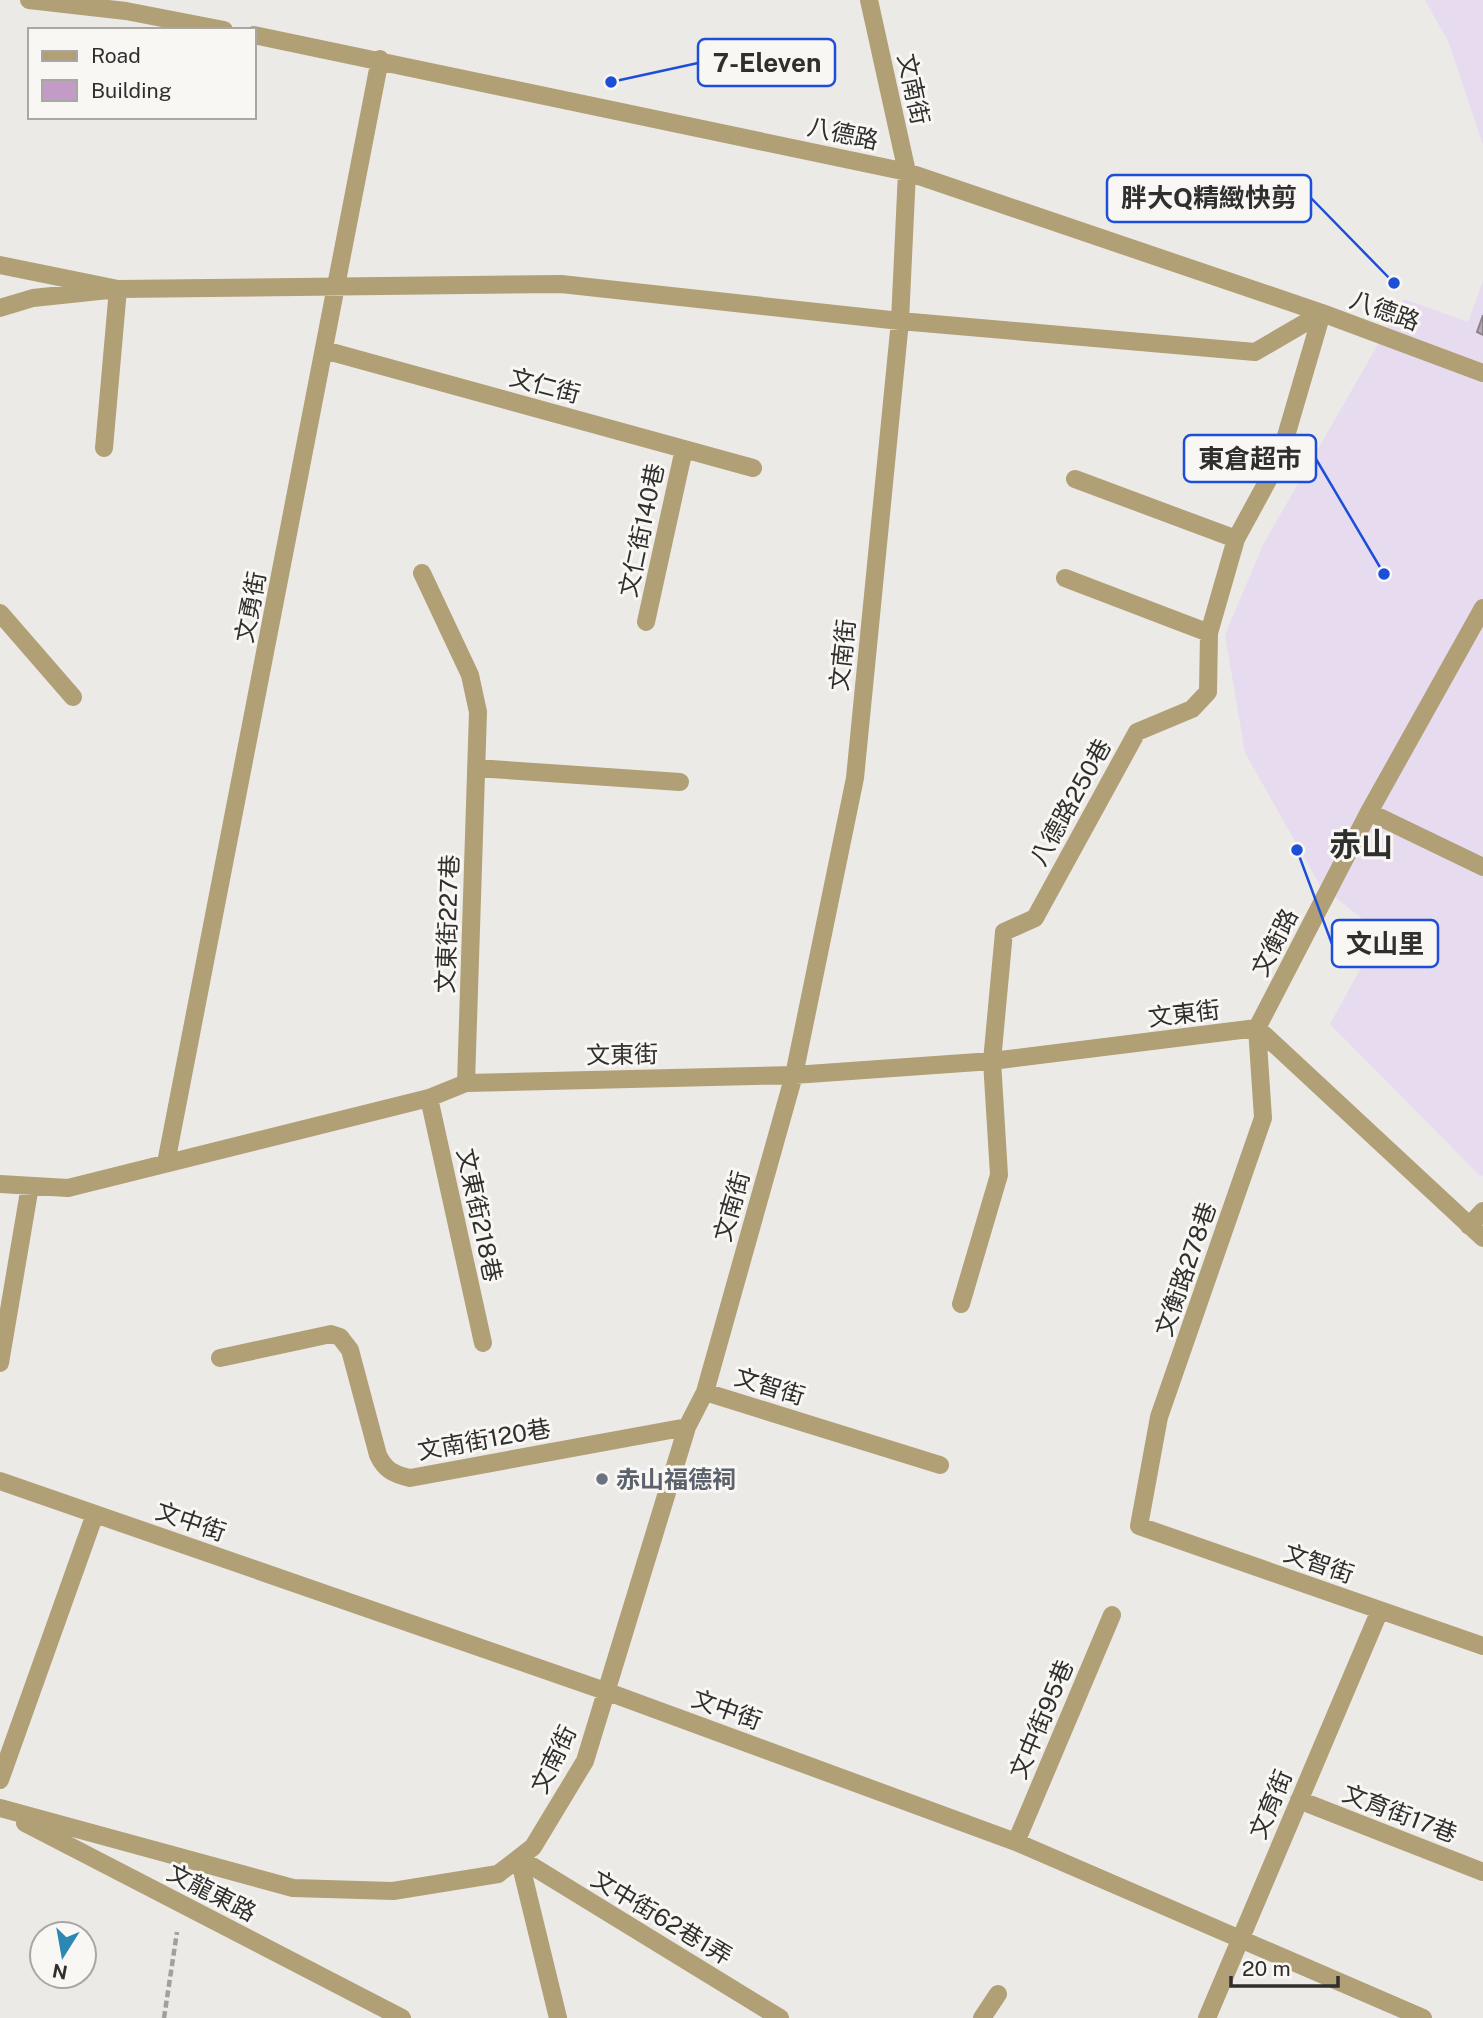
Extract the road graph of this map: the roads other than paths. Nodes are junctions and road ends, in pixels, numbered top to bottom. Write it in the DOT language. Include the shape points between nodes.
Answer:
graph roads {
  1 [pos="29,0"];
  2 [pos="869,0"];
  3 [pos="214,28"];
  4 [pos="256,35"];
  5 [pos="380,59"];
  6 [pos="907,172"];
  7 [pos="0,265"];
  8 [pos="336,287"];
  9 [pos="118,289"];
  10 [pos="0,308"];
  11 [pos="1322,313"];
  12 [pos="900,321"];
  13 [pos="324,350"];
  14 [pos="1483,373"];
  15 [pos="104,448"];
  16 [pos="684,449"];
  17 [pos="753,468"];
  18 [pos="1074,479"];
  19 [pos="1236,539"];
  20 [pos="422,573"];
  21 [pos="1065,578"];
  22 [pos="1483,608"];
  23 [pos="0,613"];
  24 [pos="646,622"];
  25 [pos="1209,634"];
  26 [pos="73,697"];
  27 [pos="476,768"];
  28 [pos="680,782"];
  29 [pos="1369,812"];
  30 [pos="1483,867"];
  31 [pos="1257,1028"];
  32 [pos="992,1061"];
  33 [pos="794,1075"];
  34 [pos="466,1083"];
  35 [pos="429,1098"];
  36 [pos="166,1163"];
  37 [pos="0,1184"];
  38 [pos="30,1186"];
  39 [pos="1483,1211"];
  40 [pos="1469,1226"];
  41 [pos="1483,1238"];
  42 [pos="961,1304"];
  43 [pos="483,1343"];
  44 [pos="219,1358"];
  45 [pos="0,1363"];
  46 [pos="705,1391"];
  47 [pos="687,1427"];
  48 [pos="940,1465"];
  49 [pos="0,1481"];
  50 [pos="95,1514"];
  51 [pos="1139,1526"];
  52 [pos="1380,1610"];
  53 [pos="1112,1615"];
  54 [pos="1483,1646"];
  55 [pos="608,1692"];
  56 [pos="0,1780"];
  57 [pos="1299,1800"];
  58 [pos="0,1809"];
  59 [pos="1016,1842"];
  60 [pos="519,1858"];
  61 [pos="1483,1872"];
  62 [pos="1240,1938"];
  63 [pos="998,1994"];
  64 [pos="402,2018"];
  65 [pos="558,2018"];
  66 [pos="780,2018"];
  67 [pos="982,2018"];
  68 [pos="1207,2018"];
  69 [pos="1423,2018"];
  1 -- 3 [label="street" via="126,11"];
  2 -- 6 [label="street, 文南街"];
  4 -- 5 [label="street, 八德路"];
  5 -- 6 [label="street, 八德路"];
  5 -- 8 [label="street, 文勇街"];
  6 -- 11 [label="street, 八德路"];
  6 -- 12 [label="street, 文南街"];
  7 -- 9 [label="street"];
  8 -- 9 [label="street"];
  8 -- 12 [label="street" via="561,284"];
  8 -- 13 [label="street, 文勇街"];
  9 -- 10 [label="street" via="33,298"];
  9 -- 15 [label="street"];
  11 -- 12 [label="street" via="1255,352"];
  11 -- 14 [label="street, 八德路"];
  11 -- 19 [label="street, 八德路250巷" via="1279,460"];
  12 -- 33 [label="street, 文南街" via="855,778"];
  13 -- 16 [label="street, 文仁街"];
  13 -- 36 [label="street, 文勇街"];
  16 -- 17 [label="street, 文仁街"];
  16 -- 24 [label="street, 文仁街140巷"];
  18 -- 19 [label="street"];
  19 -- 25 [label="street, 八德路250巷"];
  20 -- 27 [label="street, 文東街227巷" via="470,675 478,712"];
  21 -- 25 [label="street"];
  22 -- 29 [label="street, 文衡路"];
  23 -- 26 [label="street"];
  25 -- 32 [label="street, 八德路250巷" via="1208,692 1192,709 1137,732 1035,918 1004,932"];
  27 -- 28 [label="street"];
  27 -- 34 [label="street, 文東街227巷"];
  29 -- 30 [label="street"];
  29 -- 31 [label="street, 文衡路"];
  31 -- 32 [label="street, 文東街"];
  31 -- 40 [label="street"];
  31 -- 51 [label="street, 文衡路278巷" via="1263,1118 1159,1417"];
  32 -- 33 [label="street, 文東街"];
  32 -- 42 [label="street" via="999,1175"];
  33 -- 34 [label="street, 文東街"];
  33 -- 46 [label="street, 文南街"];
  34 -- 35 [label="street, 文東街"];
  35 -- 36 [label="street, 文東街"];
  35 -- 43 [label="street, 文東街218巷"];
  36 -- 38 [label="street, 文東街" via="68,1188"];
  37 -- 38 [label="street, 文東街"];
  38 -- 45 [label="street"];
  39 -- 40 [label="street"];
  40 -- 41 [label="street"];
  44 -- 47 [label="street, 文南街120巷" via="331,1334 340,1337 350,1350 378,1455 396,1475 410,1478"];
  46 -- 47 [label="street, 文南街"];
  46 -- 48 [label="street, 文智街"];
  47 -- 55 [label="street, 文南街"];
  49 -- 50 [label="street, 文中街"];
  50 -- 55 [label="street, 文中街"];
  50 -- 56 [label="street"];
  51 -- 52 [label="street, 文智街"];
  52 -- 54 [label="street, 文智街"];
  52 -- 57 [label="street, 文育街"];
  53 -- 59 [label="street, 文中街95巷"];
  55 -- 59 [label="street, 文中街"];
  55 -- 60 [label="street, 文南街" via="585,1761 533,1847"];
  57 -- 61 [label="street, 文育街17巷"];
  57 -- 62 [label="street, 文育街"];
  58 -- 60 [label="street, 文南街" via="293,1888 393,1891 498,1874"];
  58 -- 64 [label="street, 文龍東路"];
  59 -- 62 [label="street, 文中街"];
  60 -- 65 [label="street"];
  60 -- 66 [label="street, 文中街62巷1弄"];
  62 -- 68 [label="street, 文育街"];
  62 -- 69 [label="street, 文中街"];
  63 -- 67 [label="street"];
}
